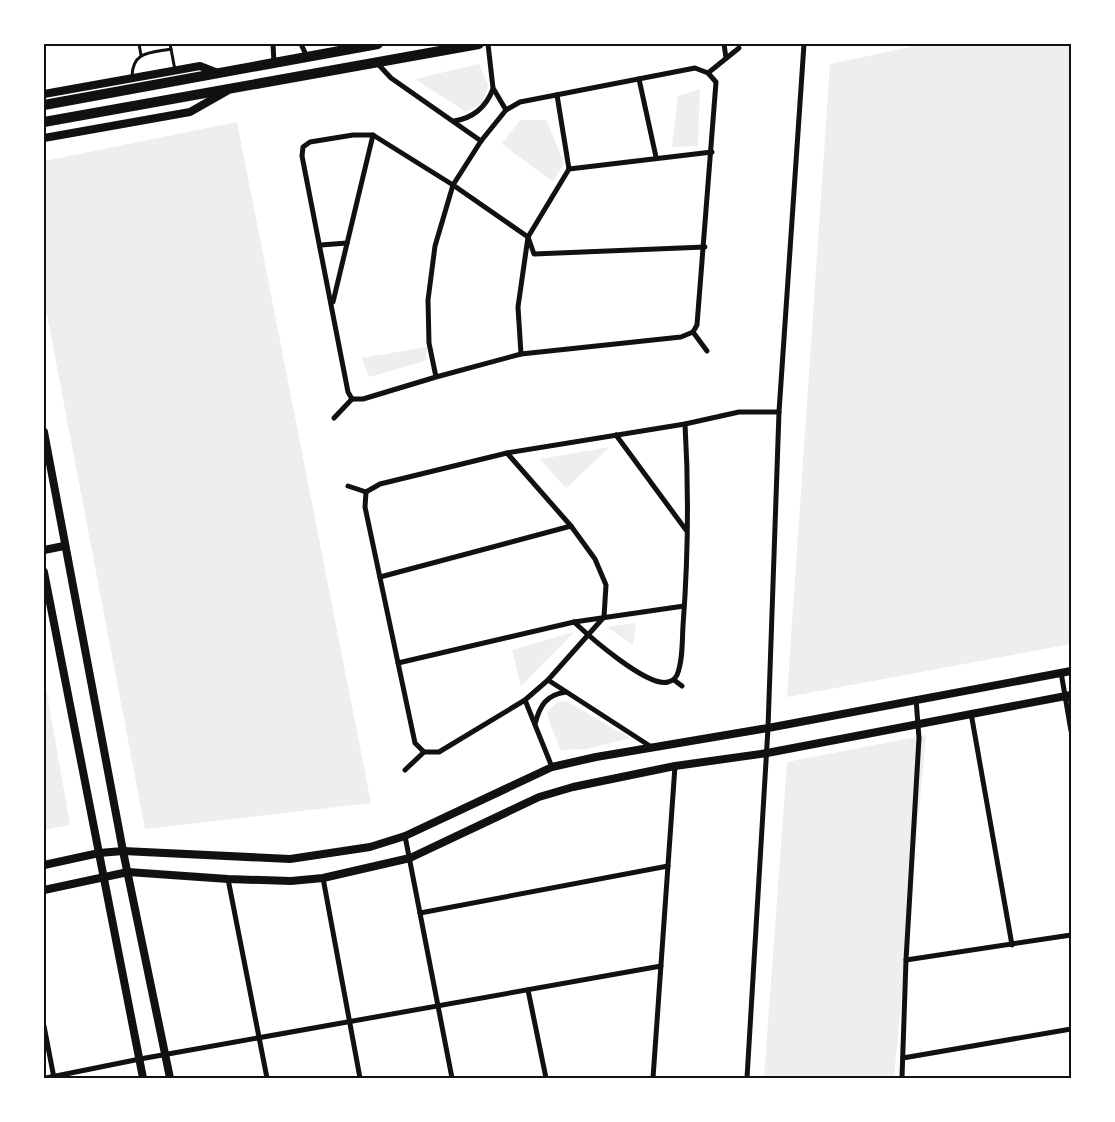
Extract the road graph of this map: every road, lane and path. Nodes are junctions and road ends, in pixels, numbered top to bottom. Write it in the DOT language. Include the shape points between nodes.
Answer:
graph roads {
  1 [pos="139,44"];
  2 [pos="170,44"];
  3 [pos="272,44"];
  4 [pos="301,44"];
  5 [pos="378,44"];
  6 [pos="480,44"];
  7 [pos="488,44"];
  8 [pos="724,44"];
  9 [pos="804,44"];
  10 [pos="739,48"];
  11 [pos="171,49"];
  12 [pos="141,55"];
  13 [pos="307,57"];
  14 [pos="726,58"];
  15 [pos="274,63"];
  16 [pos="376,63"];
  17 [pos="175,70"];
  18 [pos="218,73"];
  19 [pos="708,73"];
  20 [pos="132,77"];
  21 [pos="640,79"];
  22 [pos="493,88"];
  23 [pos="229,90"];
  24 [pos="44,94"];
  25 [pos="556,95"];
  26 [pos="44,104"];
  27 [pos="506,110"];
  28 [pos="454,121"];
  29 [pos="44,122"];
  30 [pos="373,135"];
  31 [pos="44,138"];
  32 [pos="481,141"];
  33 [pos="712,152"];
  34 [pos="656,157"];
  35 [pos="569,169"];
  36 [pos="453,185"];
  37 [pos="528,237"];
  38 [pos="347,243"];
  39 [pos="321,246"];
  40 [pos="705,247"];
  41 [pos="332,306"];
  42 [pos="693,332"];
  43 [pos="707,351"];
  44 [pos="521,354"];
  45 [pos="436,377"];
  46 [pos="352,400"];
  47 [pos="779,412"];
  48 [pos="334,418"];
  49 [pos="685,424"];
  50 [pos="44,432"];
  51 [pos="616,436"];
  52 [pos="507,453"];
  53 [pos="46,457"];
  54 [pos="348,486"];
  55 [pos="366,492"];
  56 [pos="571,526"];
  57 [pos="686,531"];
  58 [pos="64,546"];
  59 [pos="44,550"];
  60 [pos="44,572"];
  61 [pos="380,577"];
  62 [pos="684,606"];
  63 [pos="604,617"];
  64 [pos="574,622"];
  65 [pos="589,635"];
  66 [pos="398,663"];
  67 [pos="1071,670"];
  68 [pos="1061,672"];
  69 [pos="548,680"];
  70 [pos="674,680"];
  71 [pos="682,686"];
  72 [pos="566,692"];
  73 [pos="1069,698"];
  74 [pos="916,699"];
  75 [pos="525,700"];
  76 [pos="971,713"];
  77 [pos="919,722"];
  78 [pos="534,725"];
  79 [pos="768,728"];
  80 [pos="1071,731"];
  81 [pos="654,748"];
  82 [pos="424,752"];
  83 [pos="767,753"];
  84 [pos="675,766"];
  85 [pos="552,767"];
  86 [pos="405,770"];
  87 [pos="405,836"];
  88 [pos="123,851"];
  89 [pos="98,853"];
  90 [pos="410,858"];
  91 [pos="44,865"];
  92 [pos="668,866"];
  93 [pos="128,872"];
  94 [pos="103,876"];
  95 [pos="323,878"];
  96 [pos="228,879"];
  97 [pos="44,890"];
  98 [pos="420,913"];
  99 [pos="1071,935"];
  100 [pos="1012,945"];
  101 [pos="906,960"];
  102 [pos="661,966"];
  103 [pos="528,990"];
  104 [pos="438,1006"];
  105 [pos="350,1022"];
  106 [pos="44,1026"];
  107 [pos="1071,1029"];
  108 [pos="259,1038"];
  109 [pos="166,1054"];
  110 [pos="903,1058"];
  111 [pos="140,1059"];
  112 [pos="46,1078"];
  113 [pos="54,1078"];
  114 [pos="143,1078"];
  115 [pos="170,1078"];
  116 [pos="266,1078"];
  117 [pos="360,1078"];
  118 [pos="452,1078"];
  119 [pos="546,1078"];
  120 [pos="653,1078"];
  121 [pos="747,1078"];
  122 [pos="902,1078"];
  1 -- 12 [label="lane"];
  2 -- 11 [label="lane"];
  3 -- 15 [label="street"];
  4 -- 13 [label="street"];
  5 -- 13 [label="main road"];
  6 -- 16 [label="main road"];
  7 -- 22 [label="street"];
  8 -- 14 [label="street"];
  9 -- 47 [label="street"];
  10 -- 14 [label="street"];
  11 -- 12 [label="lane"];
  11 -- 17 [label="lane"];
  12 -- 20 [label="lane" via="133,65"];
  13 -- 15 [label="main road"];
  14 -- 19 [label="street"];
  15 -- 18 [label="main road"];
  16 -- 23 [label="main road"];
  16 -- 28 [label="street" via="391,78"];
  17 -- 18 [label="street" via="200,66"];
  17 -- 20 [label="street"];
  18 -- 26 [label="main road"];
  19 -- 21 [label="street" via="695,68"];
  19 -- 33 [label="street" via="716,82"];
  20 -- 24 [label="street"];
  21 -- 25 [label="street"];
  21 -- 34 [label="street"];
  22 -- 27 [label="street"];
  22 -- 28 [label="street" via="479,111"];
  23 -- 29 [label="main road"];
  23 -- 31 [label="street" via="190,112"];
  25 -- 27 [label="street" via="520,102"];
  25 -- 35 [label="street"];
  27 -- 32 [label="street"];
  28 -- 32 [label="street"];
  30 -- 36 [label="street"];
  30 -- 38 [label="street"];
  30 -- 39 [label="street" via="353,134 310,142 303,147 302,156"];
  32 -- 36 [label="street"];
  33 -- 34 [label="street"];
  33 -- 40 [label="street"];
  34 -- 35 [label="street"];
  35 -- 37 [label="street"];
  36 -- 37 [label="street"];
  36 -- 45 [label="street" via="435,246 428,300 429,343"];
  37 -- 40 [label="street" via="534,254"];
  37 -- 44 [label="street" via="518,307"];
  38 -- 39 [label="street"];
  38 -- 41 [label="street"];
  39 -- 41 [label="street"];
  40 -- 42 [label="street" via="697,325"];
  41 -- 46 [label="street"];
  42 -- 43 [label="street"];
  42 -- 44 [label="street" via="680,337"];
  44 -- 45 [label="street"];
  45 -- 46 [label="street"];
  46 -- 48 [label="street"];
  47 -- 49 [label="street" via="739,412"];
  47 -- 79 [label="street"];
  49 -- 51 [label="street"];
  49 -- 57 [label="street"];
  50 -- 53 [label="street"];
  51 -- 52 [label="street"];
  51 -- 57 [label="street"];
  52 -- 55 [label="street" via="380,484"];
  52 -- 56 [label="street"];
  53 -- 58 [label="street"];
  54 -- 55 [label="street"];
  55 -- 61 [label="street" via="365,507"];
  56 -- 61 [label="street"];
  56 -- 63 [label="street" via="603,576 606,593"];
  57 -- 62 [label="street"];
  58 -- 59 [label="street"];
  58 -- 88 [label="street"];
  60 -- 89 [label="street"];
  61 -- 66 [label="street"];
  62 -- 63 [label="street"];
  62 -- 70 [label="street" via="679,669"];
  63 -- 64 [label="street"];
  63 -- 65 [label="street"];
  64 -- 65 [label="street"];
  64 -- 66 [label="street"];
  65 -- 69 [label="street"];
  65 -- 70 [label="street" via="653,682"];
  66 -- 82 [label="street" via="415,744"];
  67 -- 68 [label="street"];
  68 -- 73 [label="street"];
  68 -- 74 [label="street"];
  69 -- 72 [label="street"];
  69 -- 75 [label="street"];
  70 -- 71 [label="street"];
  72 -- 78 [label="street" via="544,701"];
  72 -- 81 [label="street"];
  73 -- 76 [label="street"];
  73 -- 80 [label="street"];
  74 -- 77 [label="street"];
  74 -- 79 [label="street"];
  75 -- 78 [label="street"];
  75 -- 82 [label="street" via="439,752"];
  76 -- 77 [label="street"];
  76 -- 100 [label="street"];
  77 -- 83 [label="street"];
  77 -- 101 [label="street"];
  78 -- 85 [label="street"];
  79 -- 81 [label="street"];
  79 -- 83 [label="street"];
  81 -- 85 [label="street"];
  82 -- 86 [label="street"];
  83 -- 84 [label="street"];
  83 -- 121 [label="street"];
  84 -- 90 [label="street" via="556,791"];
  84 -- 92 [label="street"];
  85 -- 87 [label="street"];
  87 -- 88 [label="street" via="370,847 290,859"];
  87 -- 90 [label="street"];
  88 -- 89 [label="street"];
  88 -- 93 [label="street"];
  89 -- 91 [label="street"];
  89 -- 94 [label="street"];
  90 -- 95 [label="street"];
  90 -- 98 [label="street"];
  92 -- 98 [label="street"];
  92 -- 102 [label="street"];
  93 -- 94 [label="street"];
  93 -- 96 [label="street"];
  93 -- 109 [label="street"];
  94 -- 97 [label="street"];
  94 -- 111 [label="street"];
  95 -- 96 [label="street" via="291,881"];
  95 -- 105 [label="street"];
  96 -- 108 [label="street"];
  98 -- 104 [label="street"];
  99 -- 100 [label="street"];
  100 -- 101 [label="street"];
  101 -- 110 [label="street"];
  102 -- 103 [label="street"];
  102 -- 120 [label="street"];
  103 -- 104 [label="street"];
  103 -- 119 [label="street"];
  104 -- 105 [label="street"];
  104 -- 118 [label="street"];
  105 -- 108 [label="street"];
  105 -- 117 [label="street"];
  106 -- 113 [label="street"];
  107 -- 110 [label="street"];
  108 -- 109 [label="street"];
  108 -- 116 [label="street"];
  109 -- 111 [label="street"];
  109 -- 115 [label="street"];
  110 -- 122 [label="street"];
  111 -- 113 [label="street"];
  111 -- 114 [label="street"];
  112 -- 113 [label="street"];
}
